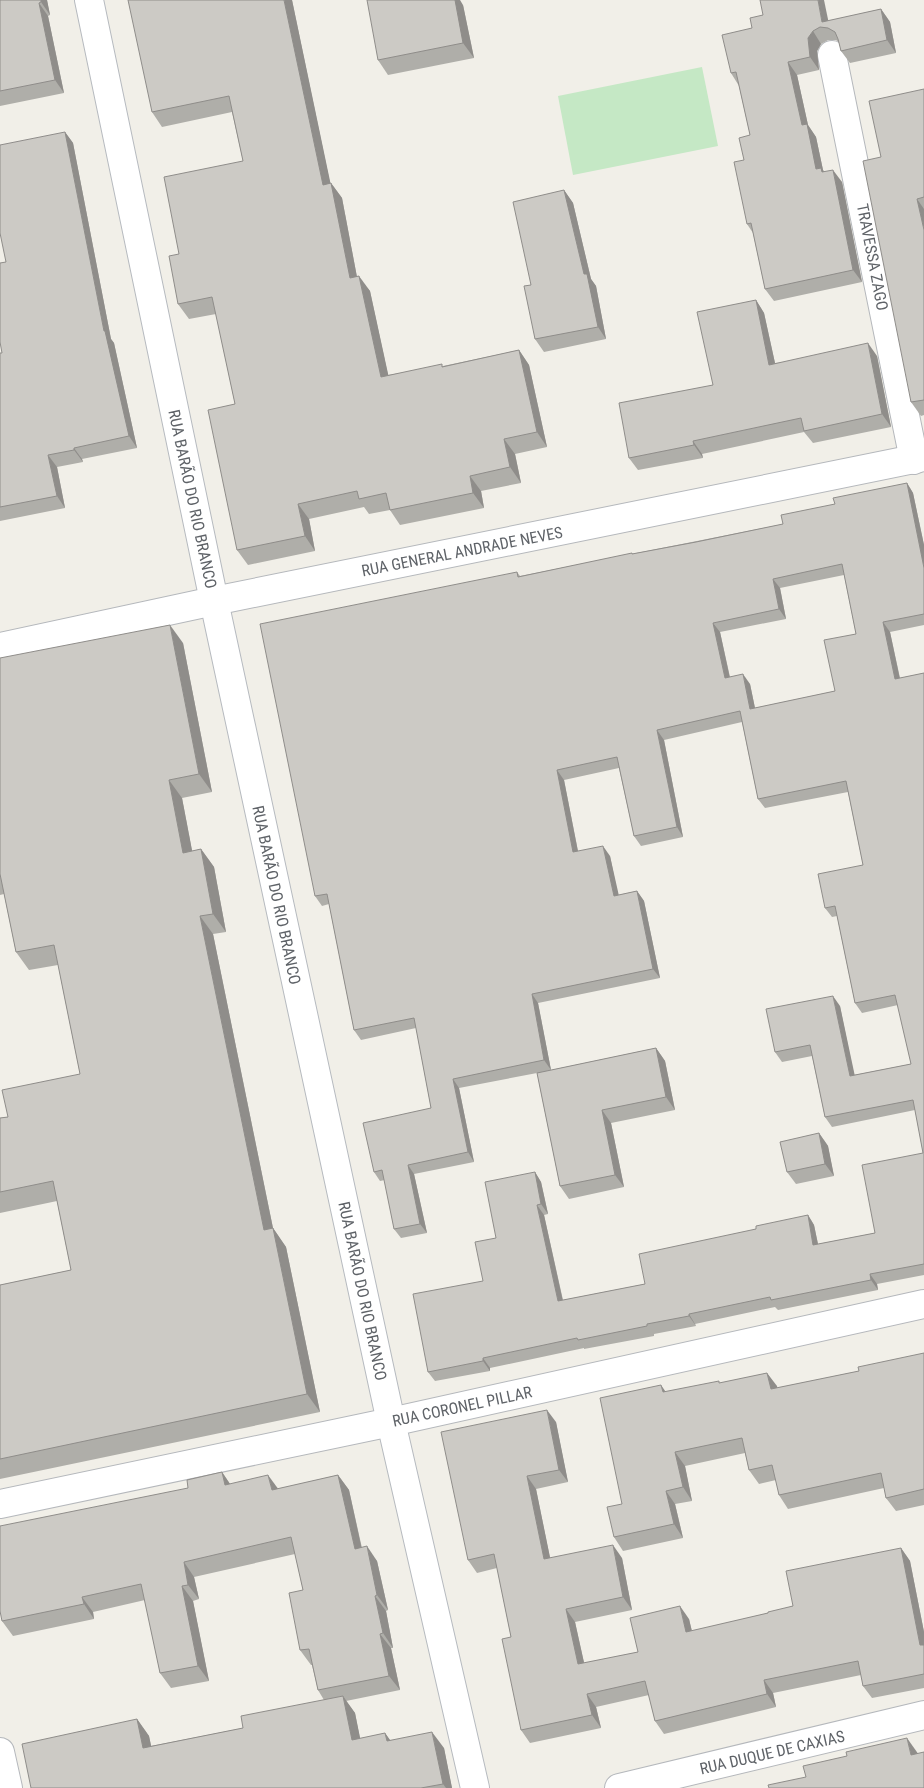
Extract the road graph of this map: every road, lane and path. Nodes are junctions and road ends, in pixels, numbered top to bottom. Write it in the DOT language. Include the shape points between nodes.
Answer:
graph roads {
  1 [pos="89,0"];
  2 [pos="832,55"];
  3 [pos="919,458"];
  4 [pos="214,601"];
  5 [pos="0,647"];
  6 [pos="924,1304"];
  7 [pos="391,1422"];
  8 [pos="0,1504"];
  9 [pos="924,1716"];
  10 [pos="0,1752"];
  11 [pos="8,1788"];
  12 [pos="475,1788"];
  13 [pos="619,1788"];
  1 -- 4 [label="street, RUA BARÃO DO RIO BRANCO"];
  2 -- 3 [label="street, TRAVESSA ZAGO"];
  3 -- 4 [label="street, RUA GENERAL ANDRADE NEVES"];
  4 -- 5 [label="street, RUA GENERAL ANDRADE NEVES"];
  4 -- 7 [label="street, RUA BARÃO DO RIO BRANCO"];
  6 -- 7 [label="street, RUA CORONEL PILLAR"];
  7 -- 8 [label="street, RUA CORONEL PILLAR"];
  7 -- 12 [label="street, RUA BARÃO DO RIO BRANCO"];
  9 -- 13 [label="street, RUA DUQUE DE CAXIAS"];
  10 -- 11 [label="street"];
}
